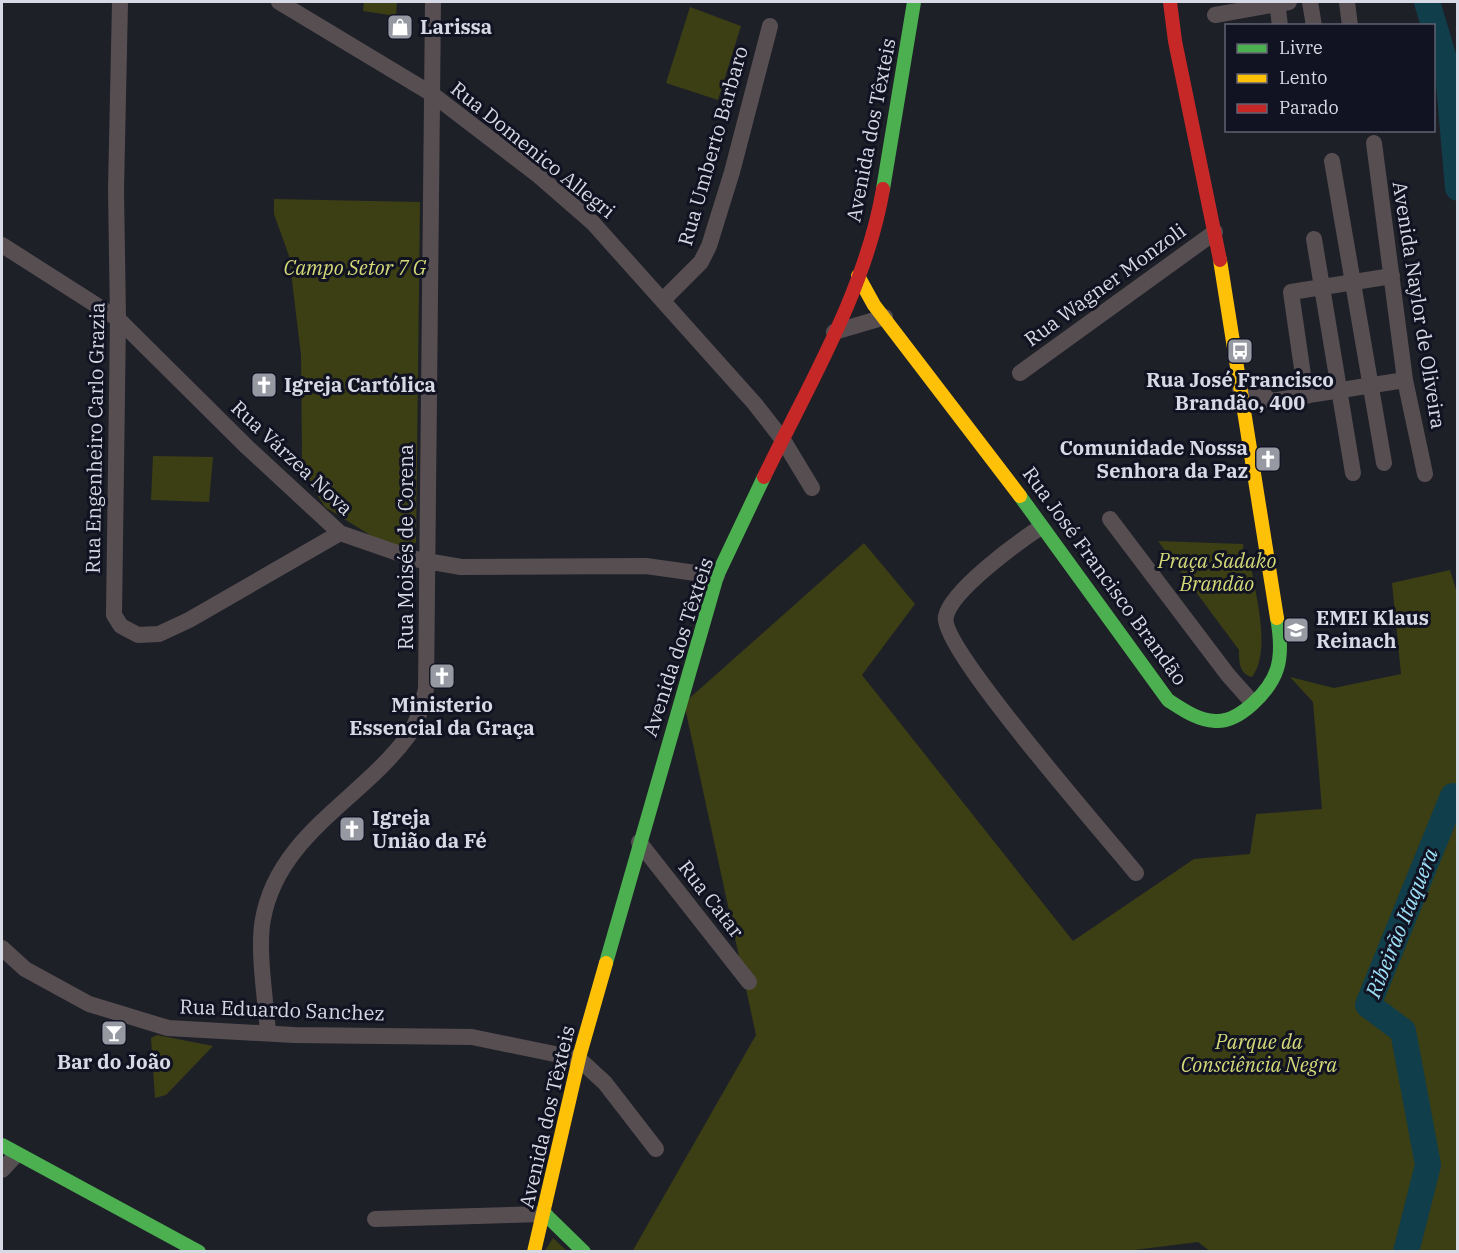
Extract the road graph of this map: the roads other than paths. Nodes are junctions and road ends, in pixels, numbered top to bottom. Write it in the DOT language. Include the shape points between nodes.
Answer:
graph roads {
  1 [pos="120,2"];
  2 [pos="279,2"];
  3 [pos="433,2"];
  4 [pos="914,2"];
  5 [pos="1170,2"];
  6 [pos="1281,2"];
  7 [pos="1310,2"];
  8 [pos="1347,2"];
  9 [pos="1244,6"];
  10 [pos="1215,15"];
  11 [pos="1280,24"];
  12 [pos="1314,24"];
  13 [pos="1350,24"];
  14 [pos="770,26"];
  15 [pos="432,94"];
  16 [pos="1374,143"];
  17 [pos="1332,161"];
  18 [pos="1215,232"];
  19 [pos="1314,239"];
  20 [pos="2,245"];
  21 [pos="858,276"];
  22 [pos="1392,276"];
  23 [pos="1353,282"];
  24 [pos="1322,287"];
  25 [pos="663,300"];
  26 [pos="885,317"];
  27 [pos="118,319"];
  28 [pos="834,332"];
  29 [pos="1020,373"];
  30 [pos="1406,381"];
  31 [pos="1371,386"];
  32 [pos="1240,389"];
  33 [pos="1339,391"];
  34 [pos="1306,396"];
  35 [pos="783,441"];
  36 [pos="1384,463"];
  37 [pos="1353,473"];
  38 [pos="1425,474"];
  39 [pos="812,488"];
  40 [pos="1110,519"];
  41 [pos="1041,527"];
  42 [pos="340,533"];
  43 [pos="428,562"];
  44 [pos="717,576"];
  45 [pos="1252,702"];
  46 [pos="639,842"];
  47 [pos="1136,873"];
  48 [pos="2,948"];
  49 [pos="749,982"];
  50 [pos="268,1034"];
  51 [pos="579,1059"];
  52 [pos="2,1145"];
  53 [pos="656,1149"];
  54 [pos="16,1155"];
  55 [pos="2,1170"];
  56 [pos="545,1214"];
  57 [pos="375,1219"];
  58 [pos="199,1251"];
  59 [pos="534,1251"];
  60 [pos="584,1251"];
  1 -- 27 [label="street, Rua Engenheiro Carlo Grazia"];
  2 -- 15 [label="street, Rua Domenico Allegri"];
  3 -- 15 [label="street, Rua Moisés de Corena"];
  4 -- 21 [label="street, Avenida dos Têxteis" via="879,212"];
  5 -- 18 [label="street, Rua José Francisco Brandão"];
  6 -- 9 [label="street"];
  6 -- 11 [label="street"];
  7 -- 12 [label="street"];
  8 -- 13 [label="street"];
  9 -- 10 [label="street"];
  14 -- 25 [label="street, Rua Umberto Barbaro" via="709,246 700,262"];
  15 -- 25 [label="street, Rua Domenico Allegri" via="593,223"];
  15 -- 43 [label="street, Rua Moisés de Corena"];
  16 -- 22 [label="street, Avenida Naylor de Oliveira"];
  17 -- 23 [label="street"];
  18 -- 29 [label="street, Rua Wagner Monzoli"];
  18 -- 32 [label="street, Rua José Francisco Brandão"];
  19 -- 24 [label="street"];
  20 -- 27 [label="street, Rua Várzea Nova"];
  21 -- 26 [label="street, Rua José Francisco Brandão"];
  21 -- 28 [label="street, Avenida dos Têxteis"];
  22 -- 23 [label="street"];
  22 -- 30 [label="street, Avenida Naylor de Oliveira"];
  23 -- 24 [label="street"];
  23 -- 31 [label="street"];
  24 -- 33 [label="street"];
  24 -- 34 [label="street" via="1291,292"];
  25 -- 35 [label="street, Rua Domenico Allegri"];
  26 -- 28 [label="street"];
  26 -- 41 [label="street, Rua José Francisco Brandão"];
  27 -- 42 [label="street, Rua Várzea Nova"];
  27 -- 42 [label="street, Rua Engenheiro Carlo Grazia" via="114,615 121,626 138,635 159,634"];
  28 -- 35 [label="street, Avenida dos Têxteis"];
  30 -- 31 [label="street"];
  30 -- 38 [label="street, Avenida Naylor de Oliveira"];
  31 -- 33 [label="street"];
  31 -- 36 [label="street"];
  32 -- 34 [label="street" via="1259,390 1270,401"];
  32 -- 45 [label="street, Rua José Francisco Brandão" via="1280,654 1276,672"];
  33 -- 34 [label="street"];
  33 -- 37 [label="street"];
  35 -- 39 [label="street, Rua Domenico Allegri"];
  35 -- 44 [label="street, Avenida dos Têxteis"];
  40 -- 45 [label="street"];
  41 -- 45 [label="street, Rua José Francisco Brandão" via="1168,700 1190,715 1223,721"];
  41 -- 47 [label="street" via="976,577 951,605 945,617 948,634 989,693"];
  42 -- 43 [label="street, Rua Várzea Nova"];
  43 -- 44 [label="street, Rua Várzea Nova" via="460,567 646,566"];
  43 -- 50 [label="street, Rua Moisés de Corena" via="426,689 420,714 410,734 375,775 296,847 269,895 262,921"];
  44 -- 46 [label="street, Avenida dos Têxteis"];
  46 -- 49 [label="street, Rua Catar"];
  46 -- 51 [label="street, Avenida dos Têxteis"];
  48 -- 50 [label="street, Rua Eduardo Sanchez" via="25,969 89,1004 168,1028"];
  50 -- 51 [label="street, Rua Eduardo Sanchez" via="472,1037"];
  51 -- 53 [label="street" via="606,1083"];
  51 -- 56 [label="street, Avenida dos Têxteis"];
  52 -- 54 [label="street"];
  54 -- 55 [label="street"];
  54 -- 58 [label="street"];
  56 -- 57 [label="street"];
  56 -- 59 [label="street, Avenida dos Têxteis"];
  56 -- 60 [label="street"];
}
